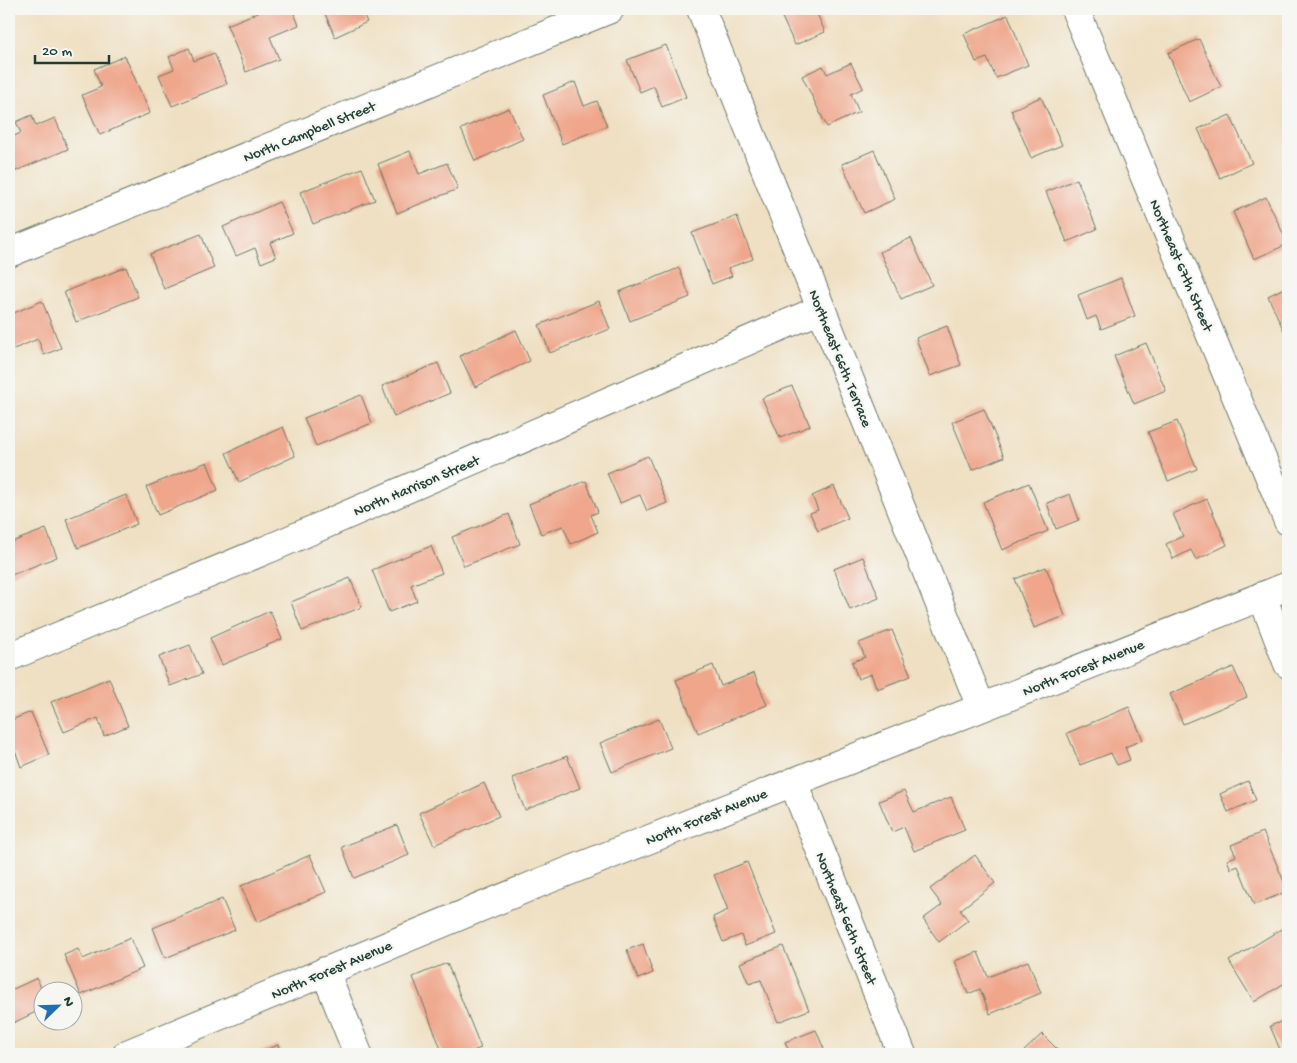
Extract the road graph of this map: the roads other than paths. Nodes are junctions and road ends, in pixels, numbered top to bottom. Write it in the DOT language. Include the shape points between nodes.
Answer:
graph roads {
  1 [pos="610,9"];
  2 [pos="701,9"];
  3 [pos="1075,9"];
  4 [pos="9,253"];
  5 [pos="821,309"];
  6 [pos="1288,521"];
  7 [pos="1288,586"];
  8 [pos="1262,596"];
  9 [pos="9,657"];
  10 [pos="1288,664"];
  11 [pos="981,707"];
  12 [pos="793,782"];
  13 [pos="325,971"];
  14 [pos="127,1054"];
  15 [pos="358,1054"];
  16 [pos="902,1054"];
  1 -- 4 [label="street, North Campbell Street"];
  2 -- 5 [label="street, Northeast 66th Terrace"];
  3 -- 6 [label="street, Northeast 67th Street"];
  5 -- 9 [label="street, North Harrison Street" via="273,547"];
  5 -- 11 [label="street, Northeast 66th Terrace"];
  7 -- 8 [label="street, North Forest Avenue"];
  8 -- 10 [label="street"];
  8 -- 11 [label="street, North Forest Avenue"];
  11 -- 12 [label="street, North Forest Avenue"];
  12 -- 13 [label="street, North Forest Avenue"];
  12 -- 16 [label="street, Northeast 66th Street"];
  13 -- 14 [label="street, North Forest Avenue"];
  13 -- 15 [label="street"];
}
